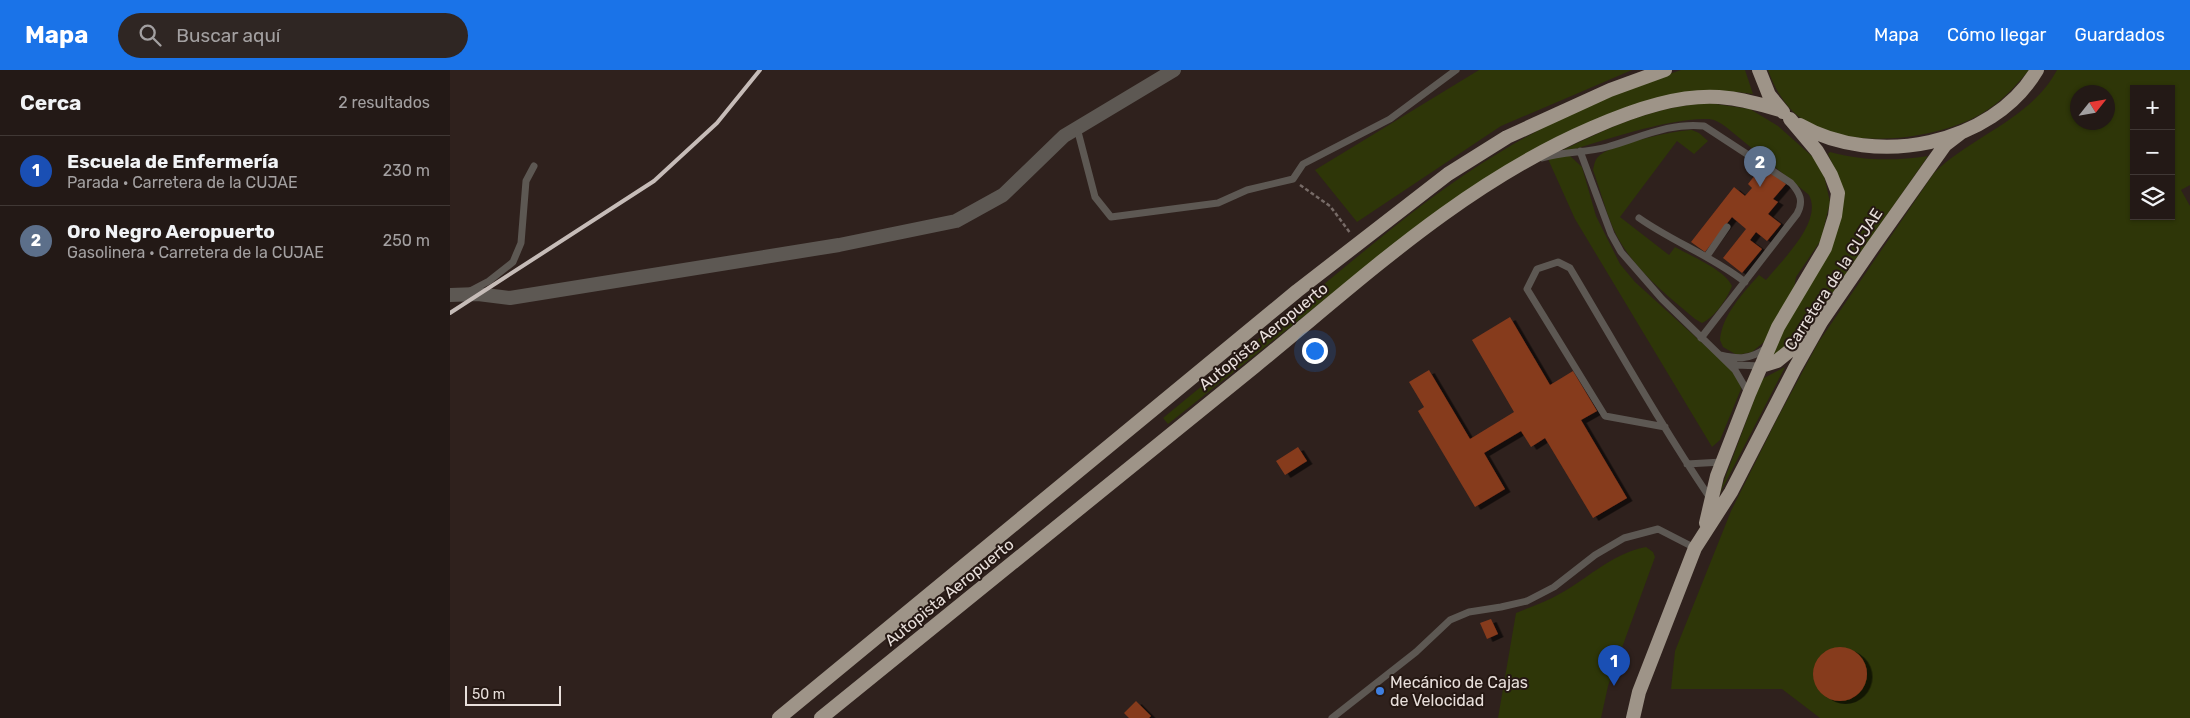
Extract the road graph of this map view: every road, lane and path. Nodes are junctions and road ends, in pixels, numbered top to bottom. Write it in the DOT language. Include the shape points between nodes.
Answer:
graph roads {
  1 [pos="1174,70"];
  2 [pos="1456,70"];
  3 [pos="1665,70"];
  4 [pos="1759,70"];
  5 [pos="2038,70"];
  6 [pos="1785,115"];
  7 [pos="1077,128"];
  8 [pos="1962,132"];
  9 [pos="1580,151"];
  10 [pos="534,166"];
  11 [pos="1294,179"];
  12 [pos="1489,183"];
  13 [pos="1639,218"];
  14 [pos="1728,227"];
  15 [pos="1358,243"];
  16 [pos="1707,256"];
  17 [pos="489,281"];
  18 [pos="1745,282"];
  19 [pos="457,294"];
  20 [pos="496,296"];
  21 [pos="1821,322"];
  22 [pos="1701,338"];
  23 [pos="1770,345"];
  24 [pos="1719,355"];
  25 [pos="1761,366"];
  26 [pos="1749,394"];
  27 [pos="1665,428"];
  28 [pos="1722,462"];
  29 [pos="1687,464"];
  30 [pos="1711,500"];
  31 [pos="1703,534"];
  32 [pos="1695,548"];
  33 [pos="779,718"];
  34 [pos="821,718"];
  35 [pos="1332,718"];
  36 [pos="1632,718"];
  1 -- 7 [label="street"];
  2 -- 11 [label="lane" via="1390,119 1303,164"];
  3 -- 15 [label="highway, Autopista Aeropuerto" via="1610,90 1506,137 1448,174"];
  4 -- 6 [label="highway, Carretera de la CUJAE" via="1770,95"];
  5 -- 8 [label="highway" via="2029,84 1989,118"];
  6 -- 8 [label="highway" via="1813,133 1840,142 1872,146 1913,145"];
  6 -- 12 [label="highway, Autopista Aeropuerto" via="1727,98 1696,97 1651,107 1593,128 1523,161"];
  6 -- 23 [label="highway, Carretera de la CUJAE" via="1817,150 1832,174 1838,193 1825,248"];
  7 -- 11 [label="lane" via="1095,197 1111,217 1218,203 1247,190"];
  7 -- 20 [label="street" via="1064,136 1003,195 956,221 839,245 510,298"];
  8 -- 21 [label="highway, Carretera de la CUJAE" via="1945,145"];
  9 -- 12 [label="lane" via="1544,157"];
  9 -- 18 [label="lane" via="1687,124 1704,126 1791,183 1801,197 1799,209"];
  9 -- 22 [label="lane" via="1621,252"];
  10 -- 17 [label="lane" via="526,181 521,242 513,262"];
  11 -- 15 [label="path" via="1330,206"];
  12 -- 34 [label="highway, Autopista Aeropuerto" via="1412,236"];
  13 -- 16 [label="lane" via="1666,237"];
  14 -- 16 [label="lane"];
  15 -- 33 [label="highway, Autopista Aeropuerto"];
  16 -- 18 [label="lane"];
  17 -- 19 [label="lane"];
  17 -- 20 [label="lane"];
  18 -- 22 [label="lane"];
  19 -- 20 [label="street"];
  21 -- 25 [label="highway" via="1777,361"];
  21 -- 31 [label="highway, Carretera de la CUJAE" via="1731,492"];
  22 -- 24 [label="lane"];
  23 -- 24 [label="lane" via="1746,359"];
  23 -- 25 [label="highway, Carretera de la CUJAE"];
  24 -- 25 [label="lane" via="1736,364"];
  24 -- 26 [label="lane" via="1740,376"];
  25 -- 26 [label="highway, Carretera de la CUJAE"];
  26 -- 28 [label="highway, Carretera de la CUJAE"];
  27 -- 27 [label="lane" via="1605,416 1527,289 1537,269 1558,262 1570,268"];
  27 -- 29 [label="lane"];
  28 -- 29 [label="lane"];
  28 -- 30 [label="highway, Carretera de la CUJAE"];
  29 -- 30 [label="lane"];
  30 -- 31 [label="highway, Carretera de la CUJAE"];
  31 -- 32 [label="highway, Carretera de la CUJAE"];
  32 -- 35 [label="lane" via="1658,529 1624,538 1595,555 1554,587 1527,601 1469,612 1450,620 1416,652"];
  32 -- 36 [label="highway, Carretera de la CUJAE"];
}
